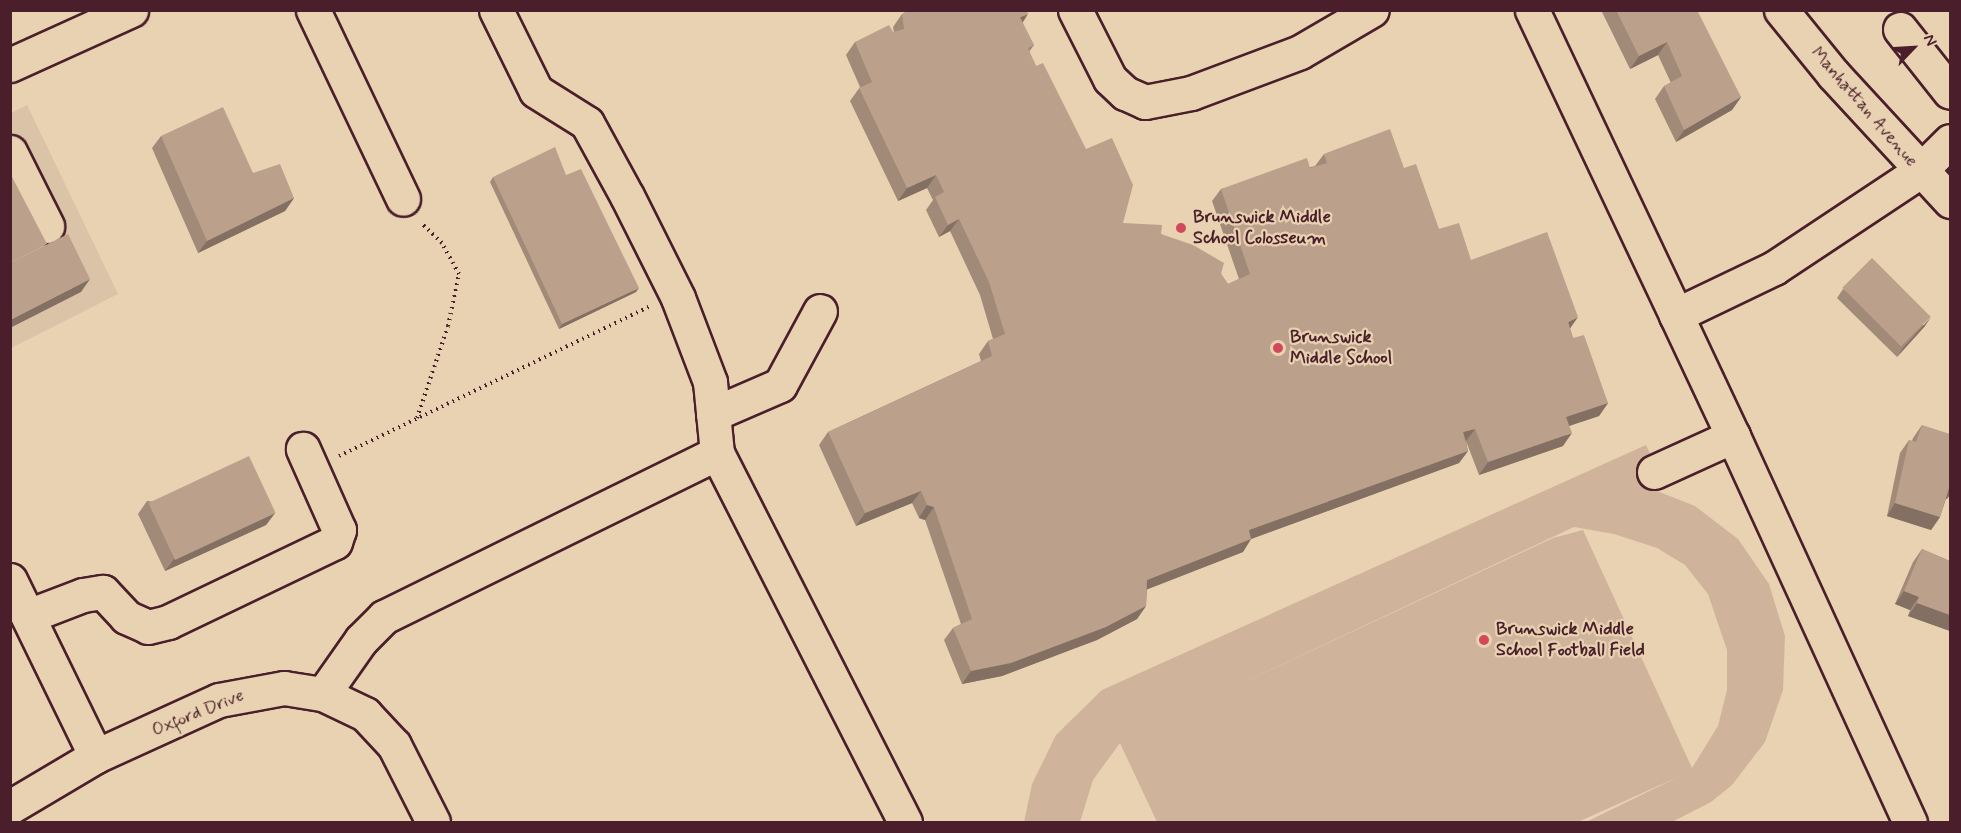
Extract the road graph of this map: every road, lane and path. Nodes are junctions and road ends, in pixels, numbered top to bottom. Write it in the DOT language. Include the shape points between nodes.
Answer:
graph roads {
  1 [pos="131,10"];
  2 [pos="496,10"];
  3 [pos="1075,10"];
  4 [pos="1372,10"];
  5 [pos="1532,10"];
  6 [pos="1781,10"];
  7 [pos="313,11"];
  8 [pos="1900,29"];
  9 [pos="10,65"];
  10 [pos="1950,92"];
  11 [pos="1950,141"];
  12 [pos="10,152"];
  13 [pos="1920,171"];
  14 [pos="404,199"];
  15 [pos="1950,201"];
  16 [pos="47,226"];
  17 [pos="675,294"];
  18 [pos="820,311"];
  19 [pos="1676,315"];
  20 [pos="713,414"];
  21 [pos="416,419"];
  22 [pos="1733,436"];
  23 [pos="717,453"];
  24 [pos="307,459"];
  25 [pos="1654,472"];
  26 [pos="10,580"];
  27 [pos="28,616"];
  28 [pos="323,693"];
  29 [pos="96,756"];
  30 [pos="10,807"];
  31 [pos="433,822"];
  32 [pos="905,822"];
  33 [pos="1910,822"];
  1 -- 9 [label="street"];
  2 -- 17 [label="street" via="536,91 587,123"];
  3 -- 4 [label="street" via="1110,79 1125,93 1145,102 1191,93 1300,52"];
  5 -- 19 [label="street"];
  6 -- 13 [label="street, Manhattan Avenue"];
  7 -- 14 [label="street"];
  8 -- 10 [label="street"];
  11 -- 13 [label="street"];
  12 -- 16 [label="street"];
  13 -- 15 [label="street, Manhattan Avenue"];
  13 -- 19 [label="street" via="1774,267"];
  14 -- 21 [label="path" via="418,221 442,243 459,274 448,326"];
  17 -- 20 [label="street" via="710,382"];
  17 -- 21 [label="path"];
  18 -- 20 [label="street" via="780,385"];
  19 -- 22 [label="street"];
  20 -- 23 [label="street"];
  21 -- 24 [label="path"];
  22 -- 25 [label="street"];
  22 -- 33 [label="street"];
  23 -- 28 [label="street" via="384,617 361,640"];
  23 -- 32 [label="street"];
  24 -- 27 [label="street" via="339,530 335,542 168,622 148,627 126,617 103,592 82,595"];
  26 -- 27 [label="street"];
  27 -- 29 [label="street"];
  28 -- 29 [label="street, Oxford Drive" via="284,688 230,696"];
  28 -- 31 [label="street, Oxford Drive" via="365,714 377,725 394,745"];
  29 -- 30 [label="street, Oxford Drive"];
}
